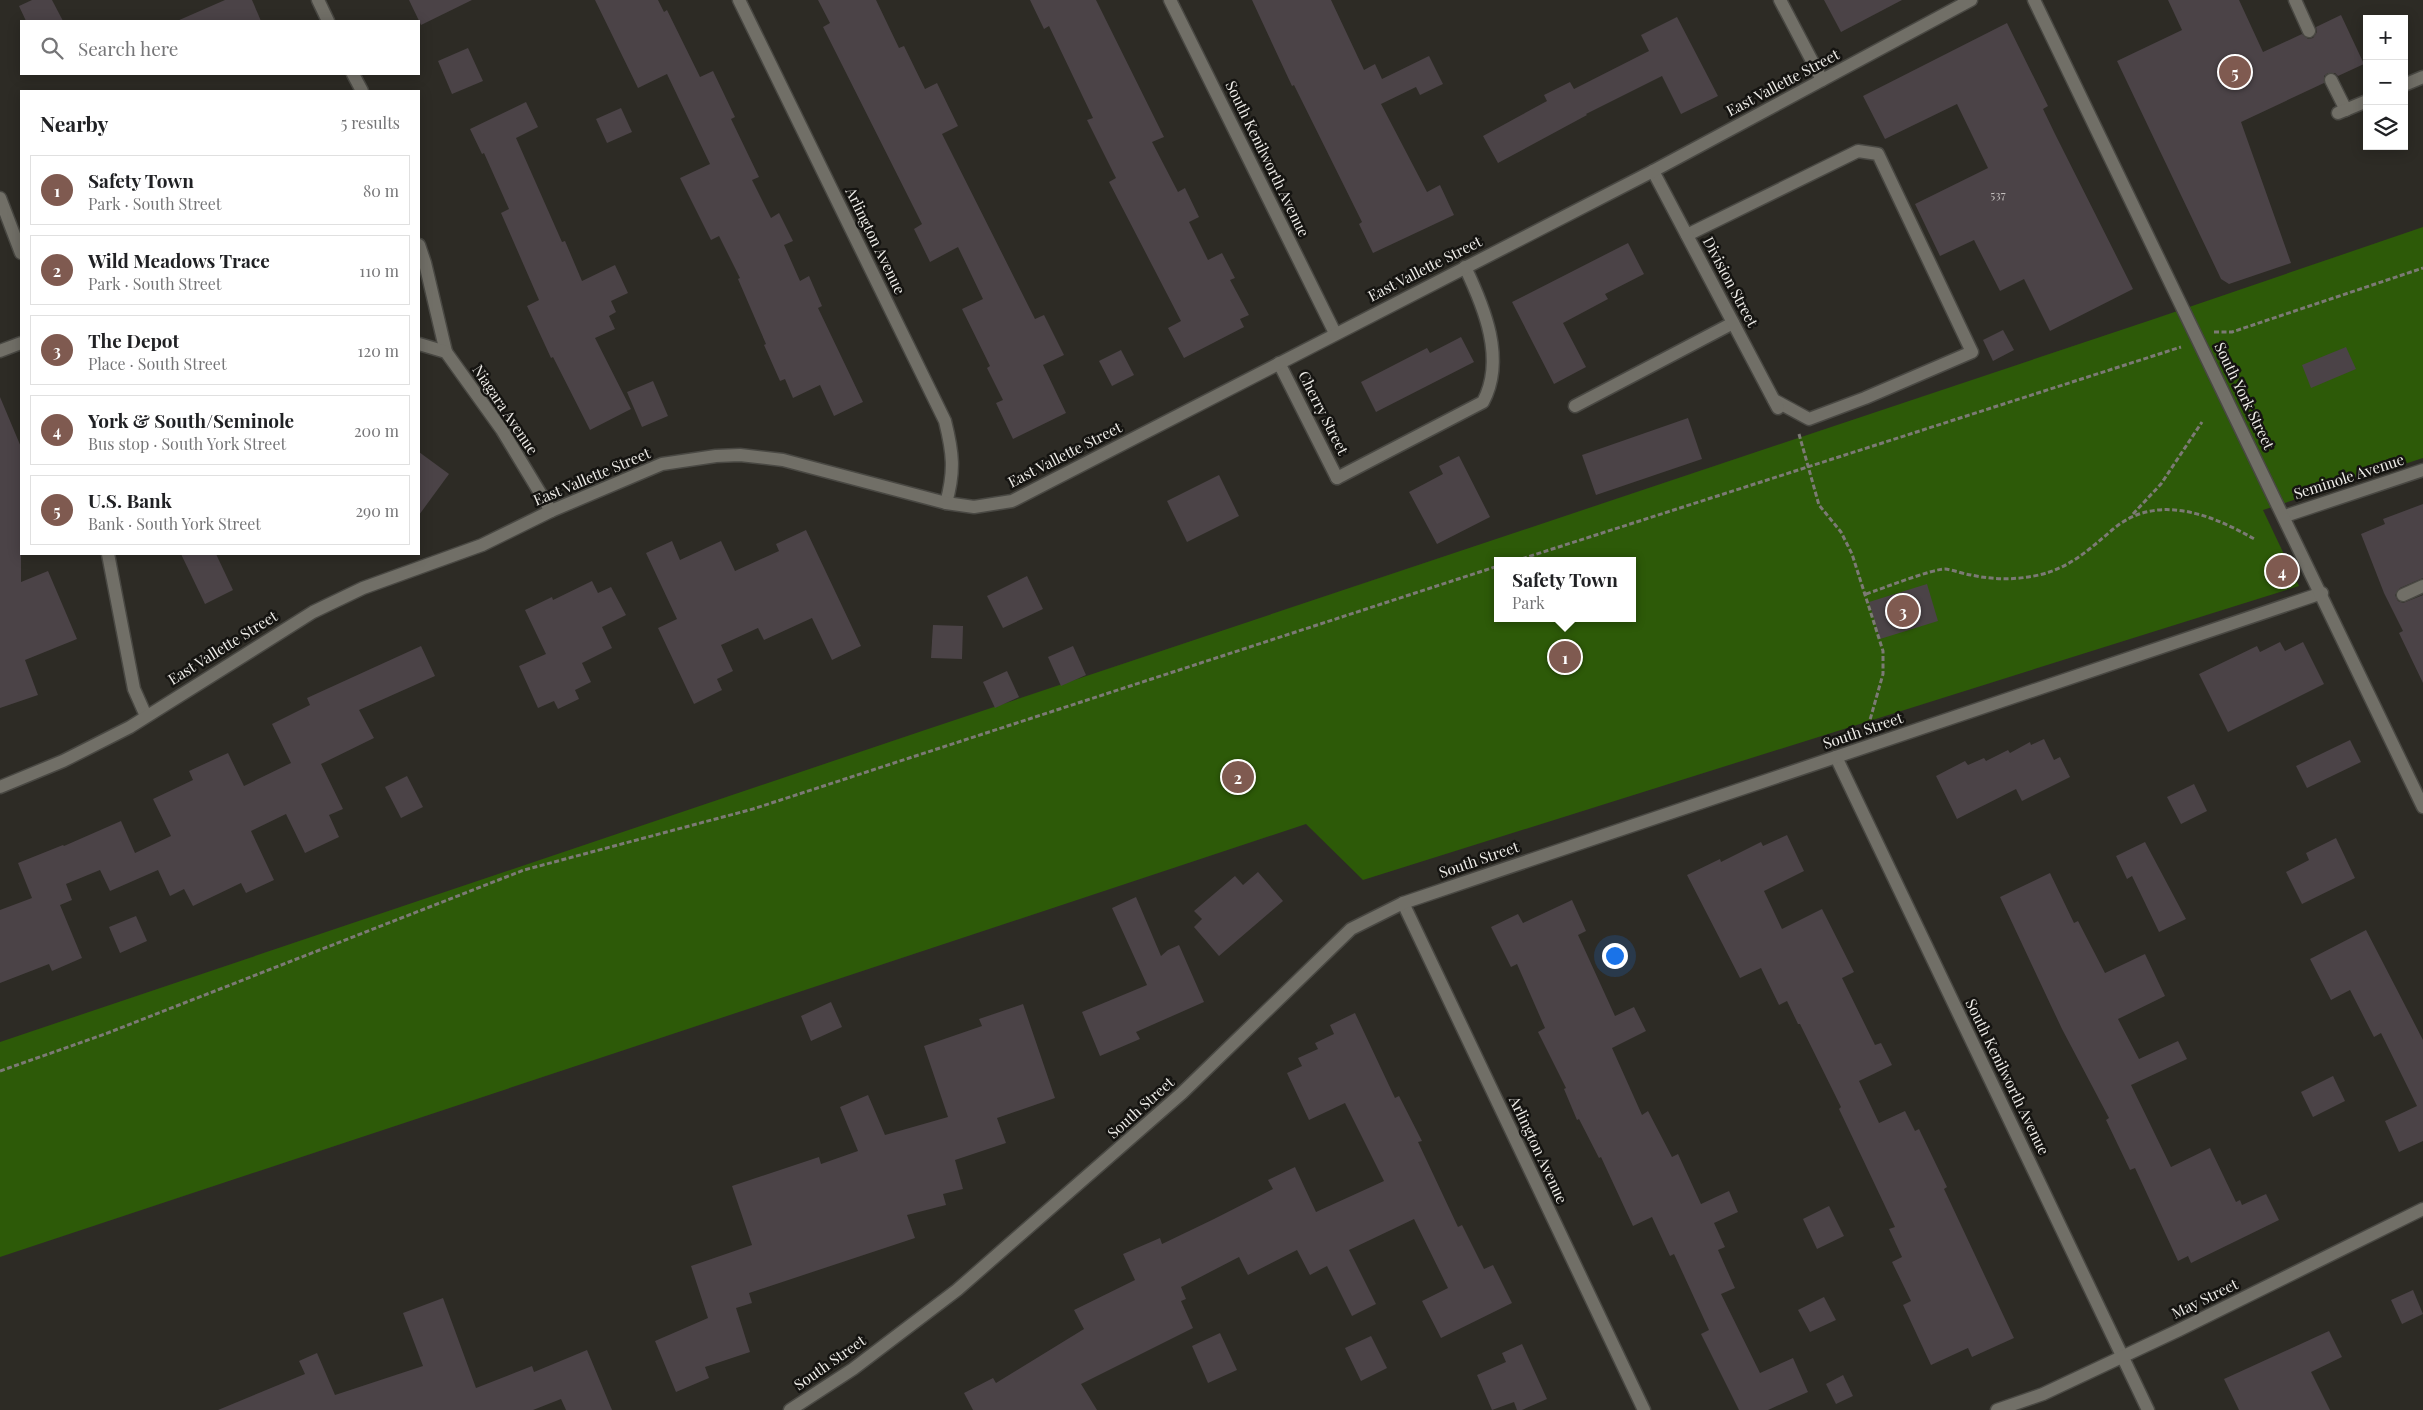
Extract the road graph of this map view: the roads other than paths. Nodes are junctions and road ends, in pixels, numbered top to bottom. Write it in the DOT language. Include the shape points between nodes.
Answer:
graph roads {
  1 [pos="318,0"];
  2 [pos="739,0"];
  3 [pos="1170,0"];
  4 [pos="1780,0"];
  5 [pos="1971,0"];
  6 [pos="2034,0"];
  7 [pos="2295,0"];
  8 [pos="328,20"];
  9 [pos="2309,31"];
  10 [pos="354,75"];
  11 [pos="2423,77"];
  12 [pos="1822,80"];
  13 [pos="2331,80"];
  14 [pos="2408,83"];
  15 [pos="361,90"];
  16 [pos="2363,103"];
  17 [pos="1653,171"];
  18 [pos="0,198"];
  19 [pos="1687,235"];
  20 [pos="420,248"];
  21 [pos="20,250"];
  22 [pos="1465,267"];
  23 [pos="1733,323"];
  24 [pos="1335,333"];
  25 [pos="20,343"];
  26 [pos="420,344"];
  27 [pos="0,351"];
  28 [pos="446,352"];
  29 [pos="1279,363"];
  30 [pos="1575,406"];
  31 [pos="2423,470"];
  32 [pos="946,503"];
  33 [pos="551,511"];
  34 [pos="2285,516"];
  35 [pos="108,555"];
  36 [pos="2423,586"];
  37 [pos="2322,594"];
  38 [pos="2403,595"];
  39 [pos="146,716"];
  40 [pos="1836,757"];
  41 [pos="0,787"];
  42 [pos="2423,806"];
  43 [pos="1403,903"];
  44 [pos="2423,1209"];
  45 [pos="2122,1356"];
  46 [pos="790,1410"];
  47 [pos="1644,1410"];
  48 [pos="1997,1410"];
  49 [pos="2148,1410"];
  1 -- 8 [label="street"];
  2 -- 32 [label="street, Arlington Avenue" via="945,421 953,451 953,480"];
  3 -- 24 [label="street, South Kenilworth Avenue"];
  4 -- 12 [label="street"];
  5 -- 12 [label="street, East Vallette Street"];
  6 -- 34 [label="street, South York Street"];
  7 -- 9 [label="street"];
  10 -- 15 [label="street"];
  11 -- 14 [label="street"];
  12 -- 17 [label="street, East Vallette Street"];
  13 -- 16 [label="street" via="2342,111"];
  17 -- 19 [label="street, Division Street"];
  17 -- 22 [label="street, East Vallette Street"];
  18 -- 21 [label="street"];
  19 -- 23 [label="street, Division Street"];
  19 -- 23 [label="street, Division Street" via="1858,151 1878,154 1972,352 1809,419 1776,404"];
  20 -- 28 [label="street"];
  22 -- 24 [label="street, East Vallette Street"];
  22 -- 29 [label="street, Cherry Street" via="1490,327 1489,391 1483,402 1337,478"];
  23 -- 30 [label="street"];
  24 -- 29 [label="street, East Vallette Street"];
  25 -- 27 [label="street"];
  26 -- 28 [label="street"];
  28 -- 33 [label="street, Niagara Avenue" via="502,430"];
  29 -- 32 [label="street, East Vallette Street" via="1012,501 974,508"];
  31 -- 34 [label="street, Seminole Avenue"];
  32 -- 33 [label="street, East Vallette Street" via="783,460 740,455 662,464"];
  33 -- 39 [label="street, East Vallette Street" via="482,545 363,588 313,612"];
  34 -- 37 [label="street, South York Street"];
  35 -- 39 [label="street" via="134,689"];
  36 -- 38 [label="street"];
  37 -- 40 [label="street, South Street"];
  37 -- 42 [label="street, South York Street"];
  39 -- 41 [label="street, East Vallette Street" via="62,761"];
  40 -- 43 [label="street, South Street"];
  40 -- 45 [label="street, South Kenilworth Avenue"];
  43 -- 46 [label="street, South Street" via="1351,929 1182,1093 957,1290 853,1369"];
  43 -- 47 [label="street, Arlington Avenue"];
  44 -- 45 [label="street, May Street"];
  45 -- 48 [label="street, May Street" via="2044,1394"];
  45 -- 49 [label="street, South Kenilworth Avenue"];
}
